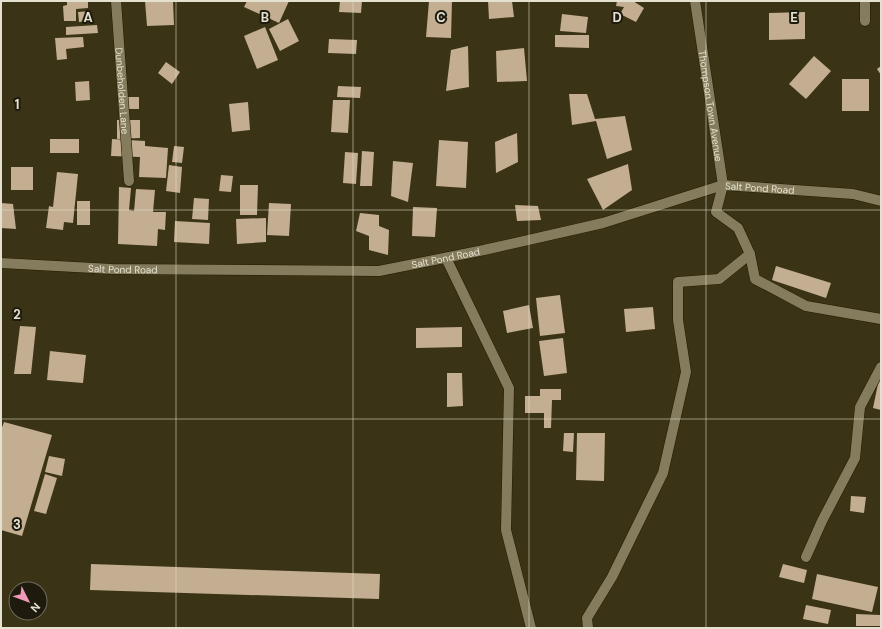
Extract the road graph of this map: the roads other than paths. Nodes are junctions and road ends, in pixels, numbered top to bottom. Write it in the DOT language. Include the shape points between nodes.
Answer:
graph roads {
  1 [pos="116,1"];
  2 [pos="695,1"];
  3 [pos="865,1"];
  4 [pos="865,21"];
  5 [pos="129,181"];
  6 [pos="723,184"];
  7 [pos="881,201"];
  8 [pos="750,254"];
  9 [pos="446,258"];
  10 [pos="1,263"];
  11 [pos="881,319"];
  12 [pos="881,367"];
  13 [pos="806,557"];
  14 [pos="531,628"];
  15 [pos="588,628"];
  1 -- 5 [label="street, Dunbeholden Lane"];
  2 -- 6 [label="street, Thompson Town Avenue"];
  3 -- 4 [label="street"];
  6 -- 7 [label="street, Salt Pond Road" via="853,194"];
  6 -- 8 [label="street, Thompson Town Avenue" via="716,212 738,228"];
  6 -- 9 [label="street, Salt Pond Road" via="603,223"];
  8 -- 11 [label="street, Thompson Town Avenue" via="755,279 806,306"];
  8 -- 15 [label="street" via="719,279 678,282 678,320 686,372 663,473 612,577 588,618"];
  9 -- 10 [label="street, Salt Pond Road" via="379,271 112,269"];
  9 -- 14 [label="street" via="509,388 506,530"];
  12 -- 13 [label="street" via="860,407 855,458"];
}
